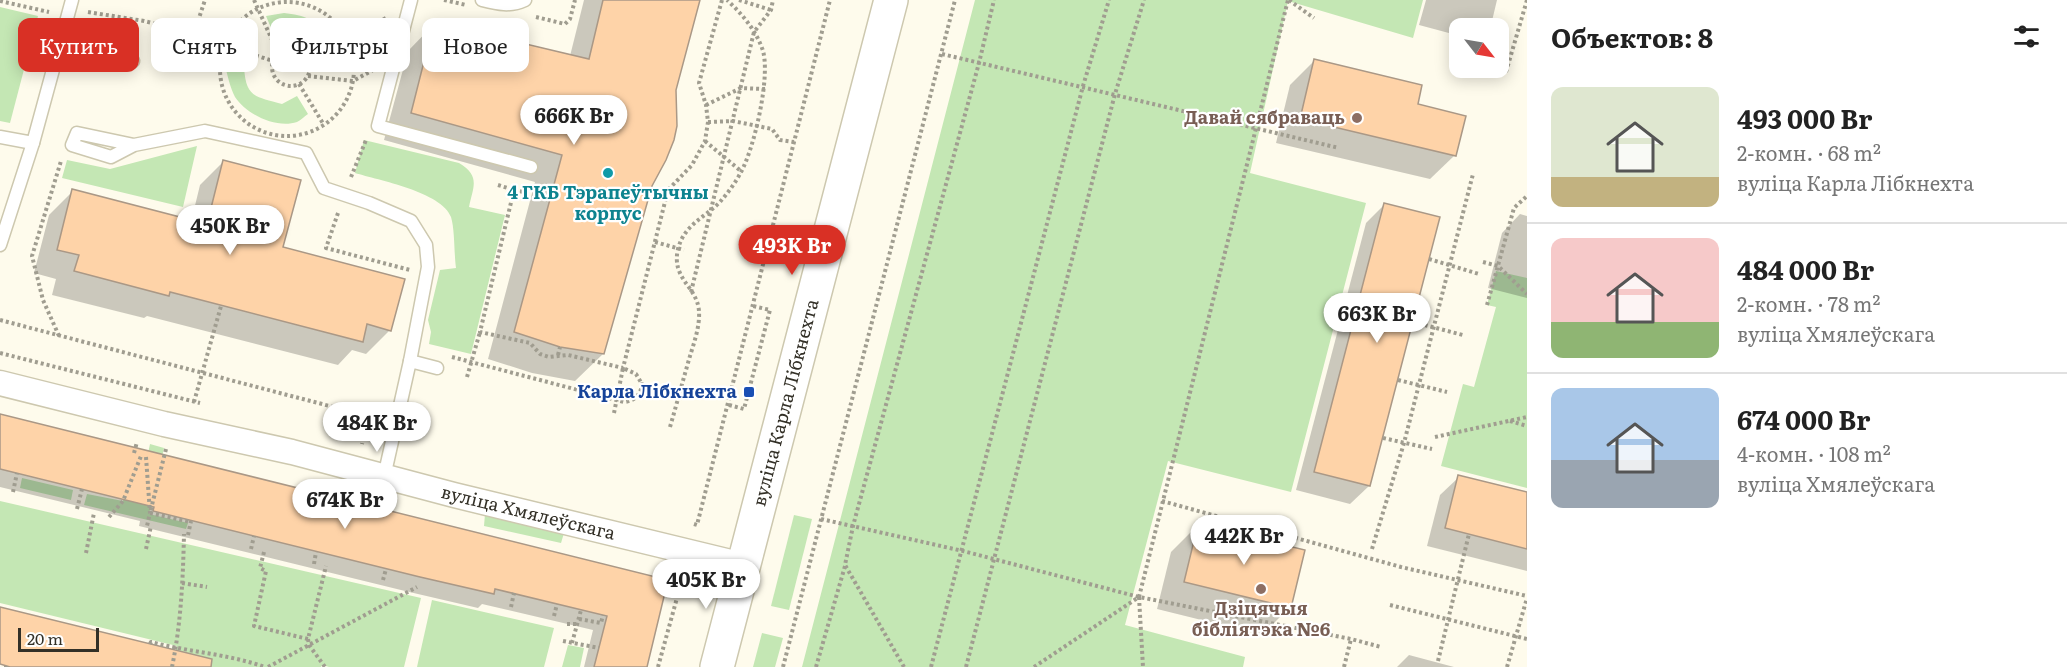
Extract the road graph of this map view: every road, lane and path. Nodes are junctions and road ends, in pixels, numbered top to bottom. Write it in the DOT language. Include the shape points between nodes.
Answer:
graph roads {
  1 [pos="205,0"];
  2 [pos="254,0"];
  3 [pos="411,0"];
  4 [pos="482,0"];
  5 [pos="525,0"];
  6 [pos="575,0"];
  7 [pos="722,0"];
  8 [pos="728,0"];
  9 [pos="739,0"];
  10 [pos="773,0"];
  11 [pos="830,0"];
  12 [pos="891,0"];
  13 [pos="956,0"];
  14 [pos="994,0"];
  15 [pos="1109,0"];
  16 [pos="1144,0"];
  17 [pos="1288,0"];
  18 [pos="1527,0"];
  19 [pos="0,1"];
  20 [pos="71,4"];
  21 [pos="257,8"];
  22 [pos="771,10"];
  23 [pos="398,11"];
  24 [pos="199,18"];
  25 [pos="243,18"];
  26 [pos="330,18"];
  27 [pos="385,18"];
  28 [pos="1314,18"];
  29 [pos="570,19"];
  30 [pos="151,23"];
  31 [pos="754,32"];
  32 [pos="270,36"];
  33 [pos="942,54"];
  34 [pos="1509,62"];
  35 [pos="979,63"];
  36 [pos="53,72"];
  37 [pos="219,72"];
  38 [pos="273,72"];
  39 [pos="309,72"];
  40 [pos="353,72"];
  41 [pos="369,72"];
  42 [pos="308,76"];
  43 [pos="353,81"];
  44 [pos="299,84"];
  45 [pos="1083,86"];
  46 [pos="741,88"];
  47 [pos="765,88"];
  48 [pos="1115,94"];
  49 [pos="706,105"];
  50 [pos="733,121"];
  51 [pos="708,122"];
  52 [pos="324,125"];
  53 [pos="757,126"];
  54 [pos="1256,129"];
  55 [pos="0,137"];
  56 [pos="705,141"];
  57 [pos="794,142"];
  58 [pos="33,143"];
  59 [pos="134,145"];
  60 [pos="1339,148"];
  61 [pos="63,154"];
  62 [pos="724,158"];
  63 [pos="531,167"];
  64 [pos="742,172"];
  65 [pos="1473,174"];
  66 [pos="498,185"];
  67 [pos="514,189"];
  68 [pos="1527,196"];
  69 [pos="712,208"];
  70 [pos="655,242"];
  71 [pos="0,245"];
  72 [pos="681,250"];
  73 [pos="1429,259"];
  74 [pos="1483,262"];
  75 [pos="1450,265"];
  76 [pos="1498,266"];
  77 [pos="1479,274"];
  78 [pos="691,292"];
  79 [pos="1527,294"];
  80 [pos="1487,305"];
  81 [pos="221,306"];
  82 [pos="753,306"];
  83 [pos="0,320"];
  84 [pos="1413,322"];
  85 [pos="1433,327"];
  86 [pos="480,332"];
  87 [pos="1463,335"];
  88 [pos="59,336"];
  89 [pos="414,345"];
  90 [pos="560,347"];
  91 [pos="558,355"];
  92 [pos="410,361"];
  93 [pos="471,362"];
  94 [pos="437,368"];
  95 [pos="623,368"];
  96 [pos="204,371"];
  97 [pos="467,377"];
  98 [pos="1398,380"];
  99 [pos="0,383"];
  100 [pos="642,384"];
  101 [pos="1419,386"];
  102 [pos="680,393"];
  103 [pos="1447,393"];
  104 [pos="615,400"];
  105 [pos="194,402"];
  106 [pos="729,405"];
  107 [pos="614,413"];
  108 [pos="1527,417"];
  109 [pos="1509,421"];
  110 [pos="1527,426"];
  111 [pos="670,427"];
  112 [pos="1435,437"];
  113 [pos="1383,438"];
  114 [pos="1404,443"];
  115 [pos="136,445"];
  116 [pos="362,446"];
  117 [pos="166,447"];
  118 [pos="1432,449"];
  119 [pos="138,455"];
  120 [pos="17,473"];
  121 [pos="384,477"];
  122 [pos="82,489"];
  123 [pos="12,492"];
  124 [pos="1162,501"];
  125 [pos="77,508"];
  126 [pos="94,513"];
  127 [pos="150,513"];
  128 [pos="109,517"];
  129 [pos="821,519"];
  130 [pos="697,525"];
  131 [pos="853,526"];
  132 [pos="1469,534"];
  133 [pos="254,536"];
  134 [pos="146,549"];
  135 [pos="251,549"];
  136 [pos="1372,549"];
  137 [pos="963,551"];
  138 [pos="264,552"];
  139 [pos="316,552"];
  140 [pos="86,553"];
  141 [pos="994,559"];
  142 [pos="314,564"];
  143 [pos="743,565"];
  144 [pos="845,565"];
  145 [pos="326,566"];
  146 [pos="386,569"];
  147 [pos="672,574"];
  148 [pos="383,580"];
  149 [pos="1458,580"];
  150 [pos="182,583"];
  151 [pos="207,587"];
  152 [pos="417,587"];
  153 [pos="514,593"];
  154 [pos="1139,597"];
  155 [pos="1527,597"];
  156 [pos="557,604"];
  157 [pos="1390,605"];
  158 [pos="511,607"];
  159 [pos="581,610"];
  160 [pos="603,615"];
  161 [pos="554,616"];
  162 [pos="1448,618"];
  163 [pos="578,621"];
  164 [pos="567,624"];
  165 [pos="1516,636"];
  166 [pos="308,639"];
  167 [pos="1351,639"];
  168 [pos="1527,639"];
  169 [pos="563,641"];
  170 [pos="572,642"];
  171 [pos="150,644"];
  172 [pos="309,645"];
  173 [pos="1381,647"];
  174 [pos="176,648"];
  175 [pos="599,648"];
  176 [pos="1438,661"];
  177 [pos="172,667"];
  178 [pos="267,667"];
  179 [pos="325,667"];
  180 [pos="658,667"];
  181 [pos="717,667"];
  182 [pos="783,667"];
  183 [pos="816,667"];
  184 [pos="904,667"];
  185 [pos="931,667"];
  186 [pos="966,667"];
  187 [pos="1034,667"];
  188 [pos="1143,667"];
  189 [pos="1344,667"];
  190 [pos="1507,667"];
  1 -- 24 [label="path"];
  2 -- 21 [label="path"];
  3 -- 63 [label="lane" via="378,126"];
  4 -- 5 [label="lane" via="515,5"];
  6 -- 29 [label="path"];
  7 -- 49 [label="path" via="699,83"];
  8 -- 31 [label="path"];
  9 -- 22 [label="path"];
  10 -- 22 [label="path"];
  11 -- 57 [label="path"];
  12 -- 143 [label="main road, вуліца Карла Лібкнехта"];
  13 -- 33 [label="path"];
  14 -- 35 [label="path"];
  15 -- 45 [label="path"];
  16 -- 48 [label="path"];
  17 -- 28 [label="path"];
  17 -- 54 [label="path"];
  18 -- 34 [label="path"];
  19 -- 20 [label="path" via="48,12"];
  20 -- 30 [label="path"];
  21 -- 25 [label="path"];
  21 -- 26 [label="path" via="277,2 298,3 318,9"];
  21 -- 32 [label="path"];
  22 -- 31 [label="path"];
  23 -- 27 [label="path"];
  31 -- 46 [label="path"];
  31 -- 47 [label="path" via="763,50"];
  33 -- 35 [label="path"];
  33 -- 129 [label="path"];
  35 -- 45 [label="path"];
  35 -- 131 [label="path"];
  36 -- 58 [label="lane"];
  37 -- 52 [label="path" via="223,93 234,112 251,126 271,135 293,136"];
  38 -- 44 [label="path" via="287,86"];
  39 -- 42 [label="path"];
  40 -- 43 [label="path"];
  41 -- 43 [label="path"];
  42 -- 43 [label="path"];
  42 -- 44 [label="path"];
  43 -- 52 [label="path" via="346,102"];
  44 -- 52 [label="path"];
  45 -- 48 [label="path"];
  45 -- 137 [label="path"];
  46 -- 47 [label="path"];
  46 -- 49 [label="path"];
  46 -- 50 [label="path"];
  47 -- 53 [label="path"];
  48 -- 54 [label="path"];
  48 -- 141 [label="path"];
  49 -- 51 [label="path"];
  50 -- 51 [label="path"];
  50 -- 53 [label="path"];
  50 -- 62 [label="path"];
  51 -- 56 [label="path"];
  53 -- 57 [label="path" via="772,129 780,140"];
  53 -- 64 [label="path"];
  54 -- 60 [label="path"];
  54 -- 124 [label="path"];
  55 -- 58 [label="lane"];
  56 -- 62 [label="path"];
  56 -- 70 [label="path" via="692,165 668,190"];
  57 -- 82 [label="path"];
  58 -- 71 [label="lane"];
  59 -- 89 [label="lane" via="205,131 306,153 324,188 411,221 426,245 428,267"];
  61 -- 88 [label="path" via="32,256 43,300"];
  62 -- 64 [label="path"];
  62 -- 69 [label="path"];
  63 -- 67 [label="path" via="524,192"];
  64 -- 69 [label="path"];
  65 -- 75 [label="path"];
  66 -- 67 [label="path"];
  67 -- 86 [label="path"];
  68 -- 76 [label="path" via="1514,208"];
  69 -- 72 [label="path" via="683,236"];
  69 -- 78 [label="path"];
  70 -- 72 [label="path"];
  70 -- 95 [label="path"];
  72 -- 78 [label="path" via="676,265"];
  73 -- 75 [label="path"];
  74 -- 76 [label="path"];
  75 -- 77 [label="path"];
  75 -- 85 [label="path"];
  76 -- 79 [label="path"];
  76 -- 80 [label="path"];
  78 -- 102 [label="path" via="699,312"];
  81 -- 96 [label="path"];
  82 -- 106 [label="path"];
  82 -- 106 [label="path" via="770,310 744,409"];
  83 -- 88 [label="path"];
  84 -- 85 [label="path"];
  85 -- 87 [label="path"];
  85 -- 101 [label="path"];
  86 -- 91 [label="path" via="530,343 549,357"];
  86 -- 93 [label="path"];
  88 -- 96 [label="path"];
  89 -- 92 [label="lane"];
  89 -- 93 [label="path"];
  90 -- 91 [label="path"];
  91 -- 95 [label="path"];
  92 -- 94 [label="lane"];
  92 -- 121 [label="lane"];
  93 -- 97 [label="path"];
  93 -- 104 [label="path"];
  95 -- 100 [label="path" via="636,374"];
  95 -- 104 [label="path"];
  96 -- 105 [label="path"];
  96 -- 116 [label="path" via="368,416"];
  98 -- 101 [label="path"];
  99 -- 121 [label="street, вуліца Хмялеўскага"];
  100 -- 102 [label="path"];
  100 -- 104 [label="path" via="631,401"];
  101 -- 103 [label="path"];
  101 -- 114 [label="path"];
  102 -- 111 [label="path"];
  104 -- 107 [label="path"];
  106 -- 130 [label="path"];
  108 -- 109 [label="path"];
  109 -- 110 [label="path"];
  109 -- 112 [label="path"];
  113 -- 114 [label="path"];
  114 -- 118 [label="path"];
  114 -- 136 [label="path"];
  115 -- 119 [label="path"];
  117 -- 127 [label="path"];
  119 -- 127 [label="path"];
  119 -- 128 [label="path" via="123,501"];
  120 -- 123 [label="path"];
  121 -- 143 [label="street, вуліца Хмялеўскага"];
  122 -- 125 [label="path"];
  124 -- 149 [label="path"];
  124 -- 154 [label="path"];
  126 -- 140 [label="path"];
  127 -- 134 [label="path"];
  127 -- 150 [label="path" via="191,521"];
  129 -- 131 [label="path"];
  129 -- 182 [label="path"];
  131 -- 137 [label="path"];
  131 -- 144 [label="path"];
  132 -- 149 [label="path"];
  133 -- 135 [label="path"];
  137 -- 141 [label="path"];
  137 -- 185 [label="path"];
  138 -- 166 [label="path" via="260,568 266,571 254,626"];
  139 -- 142 [label="path"];
  141 -- 154 [label="path"];
  141 -- 186 [label="path"];
  143 -- 181 [label="main road, вуліца Карла Лібкнехта"];
  144 -- 183 [label="path"];
  144 -- 184 [label="path"];
  145 -- 166 [label="path"];
  146 -- 148 [label="path"];
  147 -- 180 [label="path" via="683,576"];
  149 -- 155 [label="path"];
  149 -- 162 [label="path"];
  150 -- 151 [label="path"];
  150 -- 174 [label="path"];
  152 -- 172 [label="path"];
  153 -- 158 [label="path"];
  154 -- 167 [label="path"];
  154 -- 187 [label="path"];
  154 -- 188 [label="path"];
  155 -- 165 [label="path"];
  156 -- 161 [label="path"];
  157 -- 162 [label="path"];
  159 -- 163 [label="path"];
  160 -- 163 [label="path" via="601,623"];
  162 -- 165 [label="path"];
  162 -- 176 [label="path"];
  163 -- 164 [label="path"];
  163 -- 170 [label="path"];
  165 -- 168 [label="path"];
  165 -- 190 [label="path"];
  166 -- 172 [label="path"];
  167 -- 173 [label="path"];
  167 -- 189 [label="path"];
  169 -- 170 [label="path"];
  170 -- 175 [label="path"];
  171 -- 174 [label="path"];
  172 -- 178 [label="path"];
  172 -- 179 [label="path"];
  174 -- 177 [label="path"];
  174 -- 178 [label="path" via="225,655"];
}
